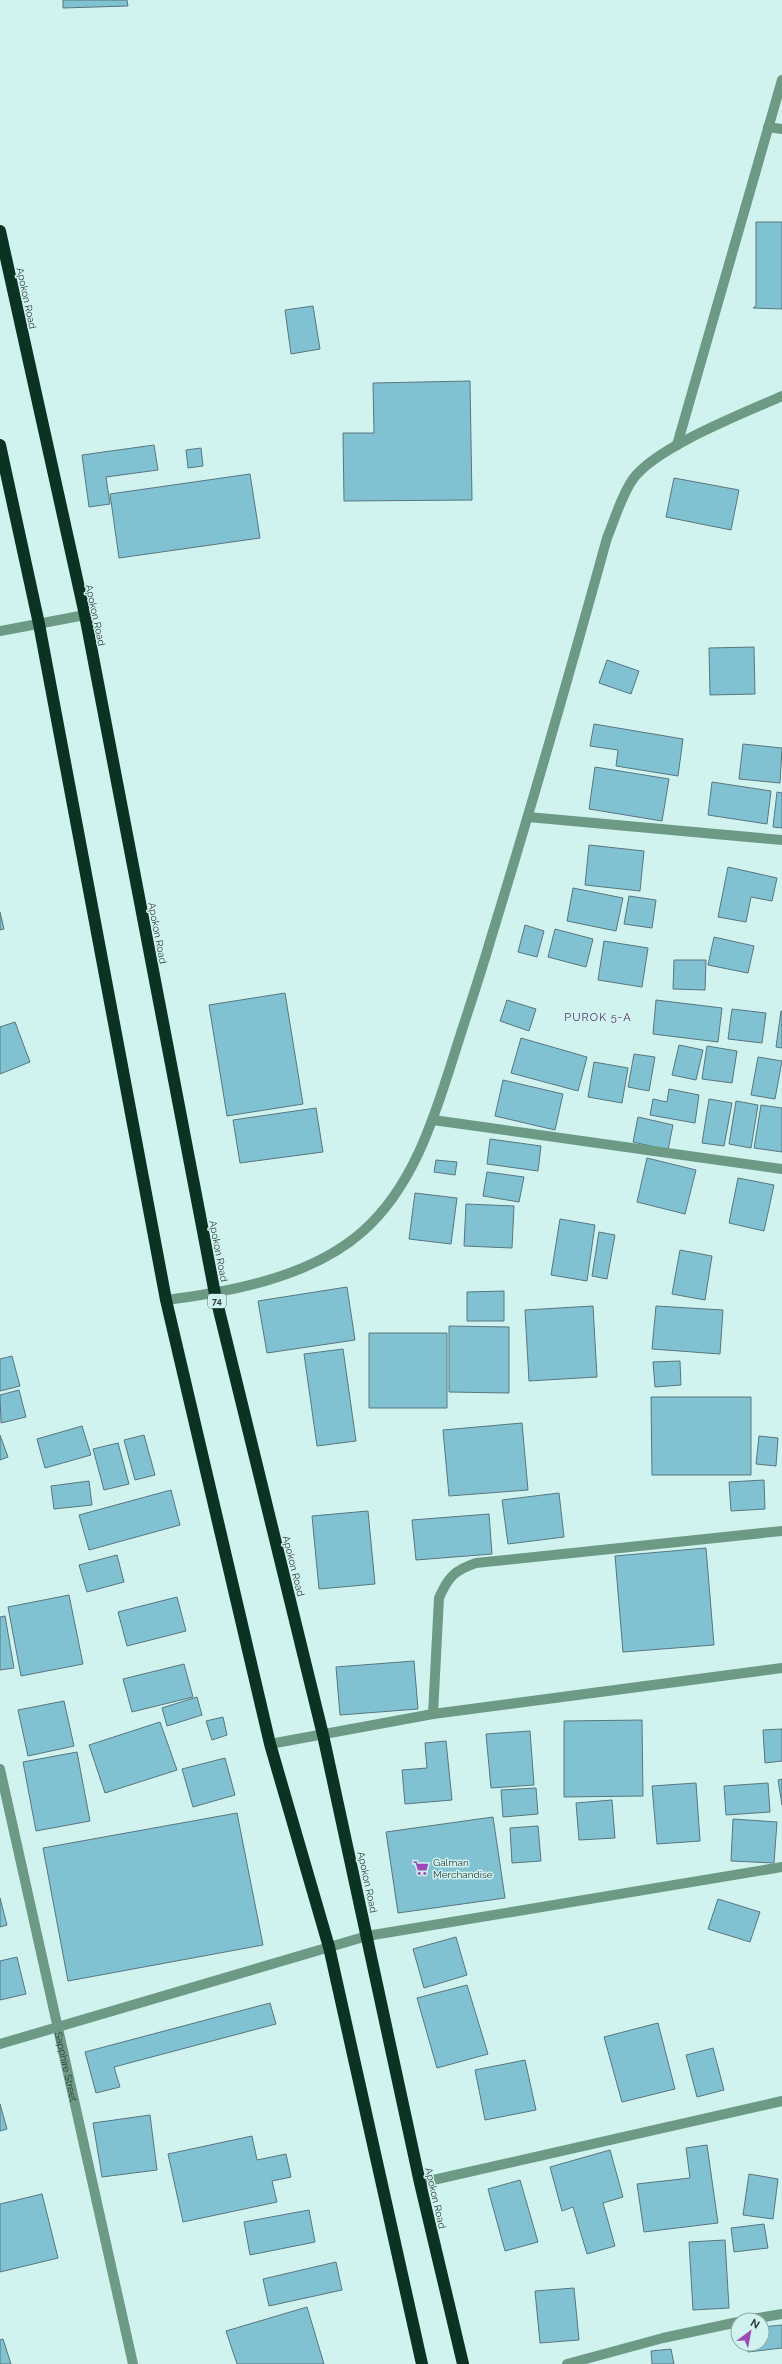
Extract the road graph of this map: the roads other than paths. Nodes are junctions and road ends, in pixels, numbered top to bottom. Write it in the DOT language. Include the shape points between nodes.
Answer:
graph roads {
  1 [pos="782,80"];
  2 [pos="768,127"];
  3 [pos="782,129"];
  4 [pos="0,231"];
  5 [pos="782,396"];
  6 [pos="0,445"];
  7 [pos="677,445"];
  8 [pos="85,615"];
  9 [pos="39,624"];
  10 [pos="0,631"];
  11 [pos="528,817"];
  12 [pos="782,840"];
  13 [pos="433,1120"];
  14 [pos="782,1169"];
  15 [pos="215,1294"];
  16 [pos="166,1300"];
  17 [pos="782,1532"];
  18 [pos="782,1668"];
  19 [pos="433,1714"];
  20 [pos="323,1735"];
  21 [pos="270,1744"];
  22 [pos="0,1769"];
  23 [pos="782,1867"];
  24 [pos="367,1936"];
  25 [pos="329,1947"];
  26 [pos="58,2027"];
  27 [pos="0,2044"];
  28 [pos="782,2101"];
  29 [pos="420,2184"];
  30 [pos="782,2314"];
  31 [pos="770,2316"];
  32 [pos="730,2324"];
  33 [pos="133,2364"];
  34 [pos="422,2364"];
  35 [pos="463,2364"];
  36 [pos="567,2364"];
  1 -- 2 [label="street"];
  2 -- 3 [label="street"];
  2 -- 7 [label="street"];
  4 -- 8 [label="highway, Apokon Road / 74"];
  5 -- 7 [label="street"];
  6 -- 9 [label="highway"];
  7 -- 11 [label="street" via="634,478 620,504 607,538"];
  8 -- 9 [label="street"];
  8 -- 15 [label="highway, Apokon Road / 74"];
  9 -- 10 [label="street"];
  9 -- 16 [label="highway"];
  11 -- 12 [label="street"];
  11 -- 13 [label="street"];
  13 -- 14 [label="street"];
  13 -- 15 [label="street" via="410,1168 386,1206 362,1232 327,1258"];
  15 -- 16 [label="street"];
  15 -- 20 [label="highway, Apokon Road / 74"];
  16 -- 21 [label="highway"];
  17 -- 19 [label="street" via="476,1563 459,1569 446,1582 439,1598"];
  18 -- 19 [label="street"];
  19 -- 20 [label="street"];
  20 -- 21 [label="street"];
  20 -- 24 [label="highway, Apokon Road / 74"];
  21 -- 25 [label="highway"];
  22 -- 26 [label="street, Sapphire Street"];
  23 -- 24 [label="street"];
  24 -- 25 [label="street"];
  24 -- 29 [label="highway, Apokon Road / 74"];
  25 -- 26 [label="street"];
  25 -- 34 [label="highway"];
  26 -- 27 [label="street"];
  26 -- 33 [label="street, Sapphire Street"];
  28 -- 29 [label="street"];
  29 -- 35 [label="highway, Apokon Road / 74"];
  30 -- 31 [label="street"];
  32 -- 36 [label="street"];
}
